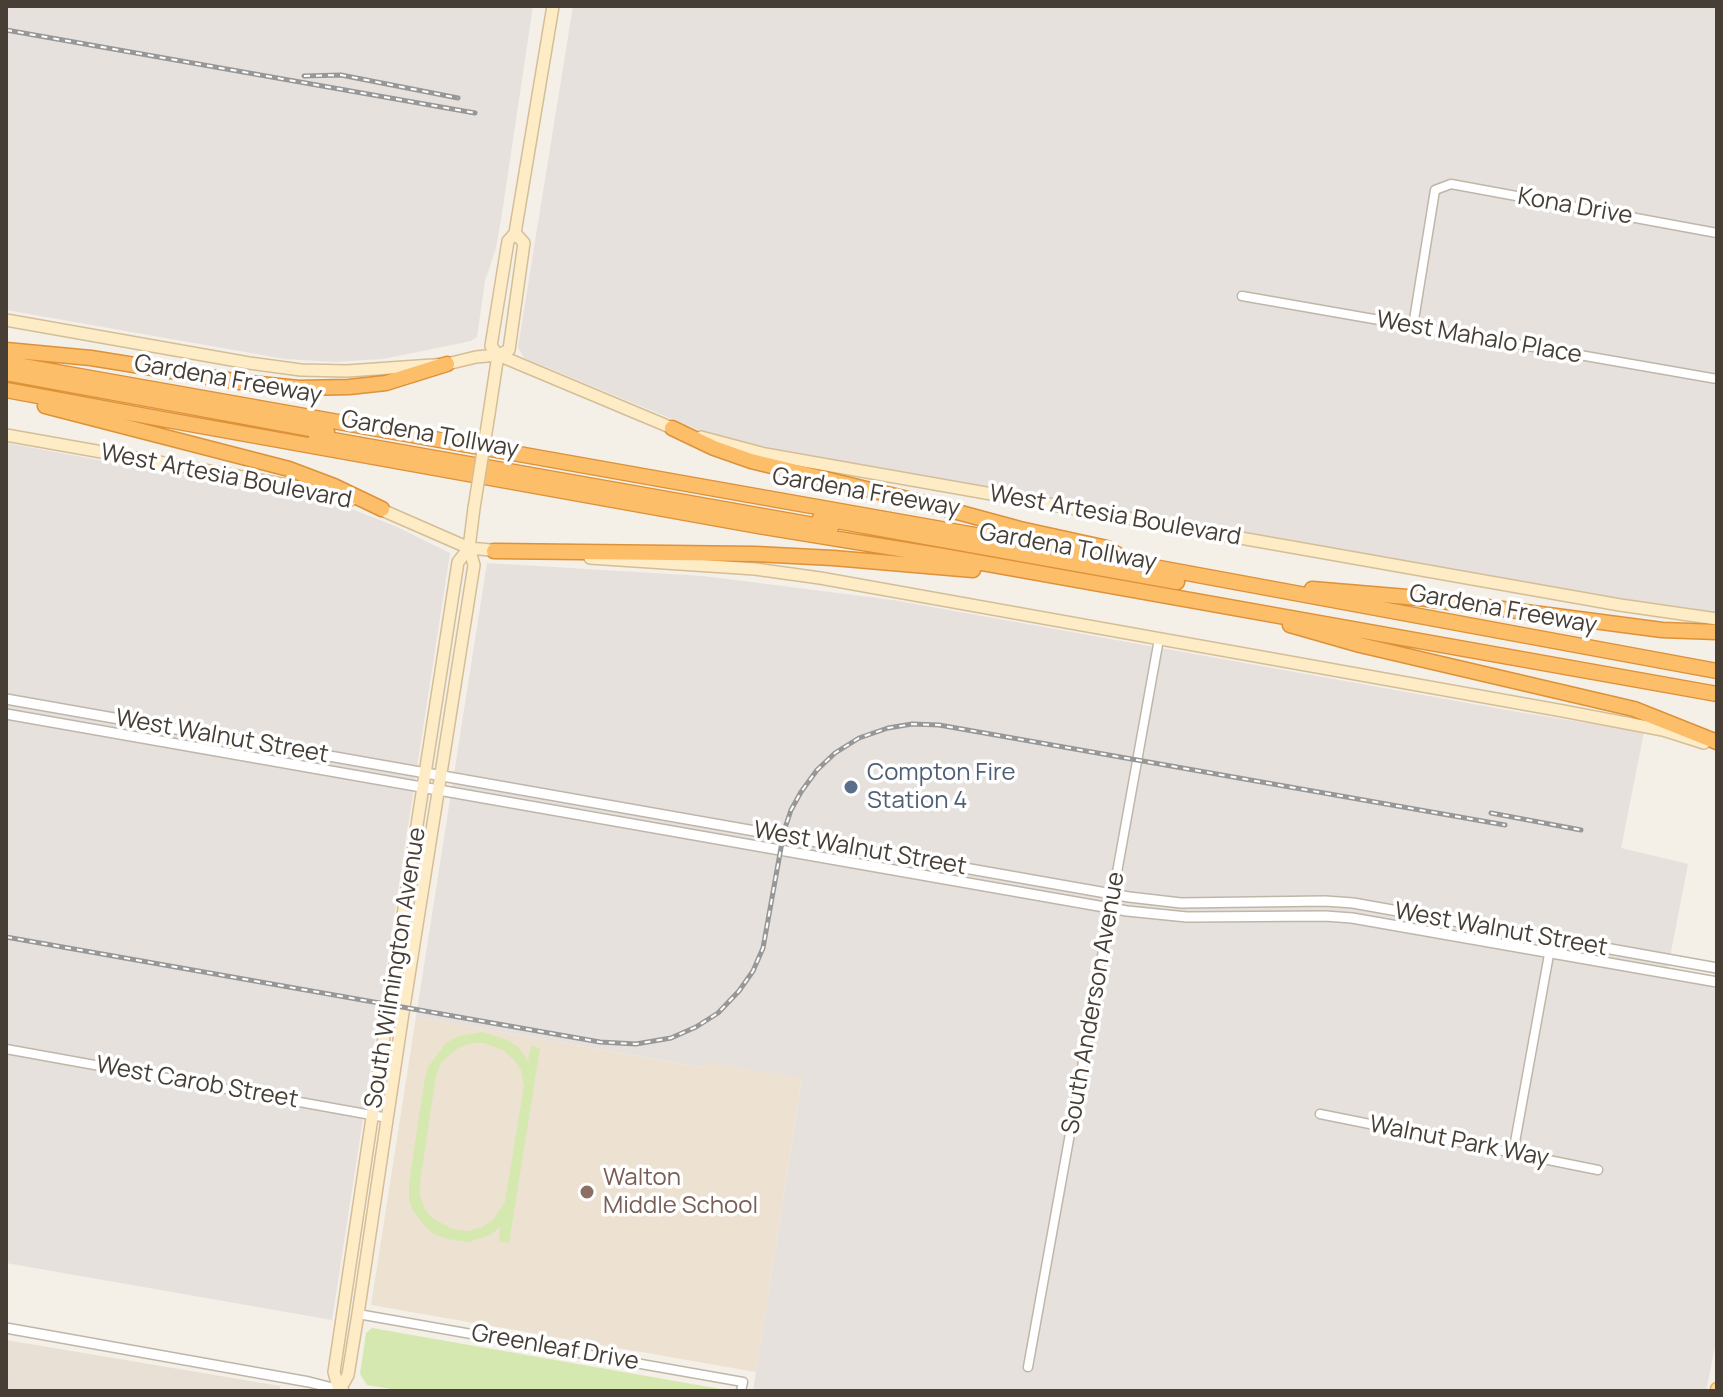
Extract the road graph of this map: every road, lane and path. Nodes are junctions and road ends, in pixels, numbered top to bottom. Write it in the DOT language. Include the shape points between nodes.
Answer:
graph roads {
  1 [pos="553,6"];
  2 [pos="515,233"];
  3 [pos="1717,233"];
  4 [pos="1242,296"];
  5 [pos="6,320"];
  6 [pos="1413,326"];
  7 [pos="6,350"];
  8 [pos="498,355"];
  9 [pos="6,363"];
  10 [pos="447,364"];
  11 [pos="6,373"];
  12 [pos="1717,379"];
  13 [pos="6,382"];
  14 [pos="6,390"];
  15 [pos="6,396"];
  16 [pos="672,428"];
  17 [pos="6,435"];
  18 [pos="382,509"];
  19 [pos="469,548"];
  20 [pos="494,551"];
  21 [pos="1127,562"];
  22 [pos="1224,581"];
  23 [pos="1091,582"];
  24 [pos="1213,604"];
  25 [pos="1717,619"];
  26 [pos="1717,632"];
  27 [pos="1159,639"];
  28 [pos="1548,640"];
  29 [pos="1717,671"];
  30 [pos="1695,689"];
  31 [pos="1717,694"];
  32 [pos="6,699"];
  33 [pos="6,714"];
  34 [pos="116,719"];
  35 [pos="154,725"];
  36 [pos="193,732"];
  37 [pos="114,733"];
  38 [pos="151,739"];
  39 [pos="238,740"];
  40 [pos="1717,744"];
  41 [pos="191,746"];
  42 [pos="271,746"];
  43 [pos="235,754"];
  44 [pos="316,754"];
  45 [pos="269,760"];
  46 [pos="313,767"];
  47 [pos="426,773"];
  48 [pos="441,776"];
  49 [pos="424,787"];
  50 [pos="439,790"];
  51 [pos="1114,894"];
  52 [pos="1112,908"];
  53 [pos="1552,938"];
  54 [pos="1549,953"];
  55 [pos="1717,968"];
  56 [pos="1717,982"];
  57 [pos="6,1049"];
  58 [pos="1320,1114"];
  59 [pos="373,1116"];
  60 [pos="388,1118"];
  61 [pos="1513,1153"];
  62 [pos="1598,1170"];
  63 [pos="358,1314"];
  64 [pos="6,1328"];
  65 [pos="1028,1367"];
  66 [pos="341,1391"];
  67 [pos="741,1391"];
  1 -- 2 [label="main road, South Wilmington Avenue"];
  2 -- 8 [label="main road, South Wilmington Avenue" via="508,241 491,346"];
  2 -- 8 [label="main road, South Wilmington Avenue" via="524,243 522,258 509,350"];
  3 -- 6 [label="street, Kona Drive" via="1451,184 1435,190"];
  4 -- 6 [label="street, West Mahalo Place"];
  5 -- 10 [label="main road" via="301,370"];
  6 -- 12 [label="street, West Mahalo Place"];
  7 -- 10 [label="highway" via="299,388 386,383"];
  8 -- 10 [label="main road"];
  8 -- 16 [label="main road, West Artesia Boulevard"];
  8 -- 19 [label="main road, South Wilmington Avenue, bridge"];
  9 -- 21 [label="highway, Gardena Freeway"];
  11 -- 28 [label="highway, Gardena Tollway" via="1527,644"];
  13 -- 30 [label="highway, Gardena Tollway" via="1674,677"];
  14 -- 23 [label="highway, Gardena Freeway"];
  15 -- 18 [label="highway" via="289,469"];
  16 -- 21 [label="highway" via="751,461 1107,548"];
  16 -- 25 [label="main road, West Artesia Boulevard" via="778,457"];
  17 -- 18 [label="main road, West Artesia Boulevard" via="316,490"];
  18 -- 19 [label="main road, West Artesia Boulevard"];
  19 -- 20 [label="main road, West Artesia Boulevard"];
  19 -- 47 [label="main road, South Wilmington Avenue" via="458,562"];
  19 -- 48 [label="main road, South Wilmington Avenue" via="474,565"];
  20 -- 23 [label="highway" via="833,558"];
  20 -- 27 [label="main road, West Artesia Boulevard" via="762,570"];
  21 -- 22 [label="highway, Gardena Freeway"];
  22 -- 26 [label="highway"];
  22 -- 28 [label="highway, Gardena Freeway"];
  23 -- 24 [label="highway, Gardena Freeway"];
  24 -- 30 [label="highway, Gardena Freeway"];
  24 -- 40 [label="highway" via="1360,645 1634,709"];
  27 -- 40 [label="main road, West Artesia Boulevard" via="1577,713"];
  27 -- 51 [label="street, South Anderson Avenue"];
  28 -- 29 [label="highway, Gardena Freeway"];
  30 -- 31 [label="highway, Gardena Freeway"];
  32 -- 34 [label="street, West Walnut Street"];
  33 -- 37 [label="street, West Walnut Street"];
  34 -- 35 [label="street, West Walnut Street"];
  34 -- 37 [label="street"];
  35 -- 36 [label="street, West Walnut Street"];
  35 -- 38 [label="street"];
  36 -- 39 [label="street, West Walnut Street"];
  36 -- 41 [label="street"];
  37 -- 38 [label="street, West Walnut Street"];
  38 -- 41 [label="street, West Walnut Street"];
  39 -- 42 [label="street, West Walnut Street"];
  39 -- 43 [label="street"];
  41 -- 43 [label="street, West Walnut Street"];
  42 -- 44 [label="street, West Walnut Street"];
  42 -- 45 [label="street"];
  43 -- 45 [label="street, West Walnut Street"];
  44 -- 46 [label="street"];
  44 -- 47 [label="street, West Walnut Street"];
  45 -- 46 [label="street, West Walnut Street"];
  46 -- 49 [label="street, West Walnut Street"];
  47 -- 48 [label="street, West Walnut Street"];
  47 -- 49 [label="main road, South Wilmington Avenue"];
  48 -- 50 [label="main road, South Wilmington Avenue"];
  48 -- 51 [label="street, West Walnut Street"];
  49 -- 50 [label="street, West Walnut Street"];
  49 -- 59 [label="main road, South Wilmington Avenue"];
  50 -- 52 [label="street, West Walnut Street"];
  50 -- 60 [label="main road, South Wilmington Avenue"];
  51 -- 52 [label="street, South Anderson Avenue"];
  51 -- 53 [label="street, West Walnut Street" via="1181,903 1353,903"];
  52 -- 54 [label="street, West Walnut Street" via="1163,916 1352,918"];
  52 -- 65 [label="street, South Anderson Avenue"];
  53 -- 54 [label="street"];
  53 -- 55 [label="street, West Walnut Street"];
  54 -- 56 [label="street, West Walnut Street"];
  54 -- 61 [label="street"];
  57 -- 59 [label="street, West Carob Street"];
  58 -- 61 [label="street, Walnut Park Way"];
  59 -- 60 [label="street, West Carob Street"];
  59 -- 66 [label="main road, South Wilmington Avenue" via="334,1372"];
  60 -- 63 [label="main road, South Wilmington Avenue"];
  61 -- 62 [label="street, Walnut Park Way"];
  63 -- 66 [label="main road, South Wilmington Avenue"];
  63 -- 67 [label="street, Greenleaf Drive" via="743,1382"];
  64 -- 66 [label="street"];
}
